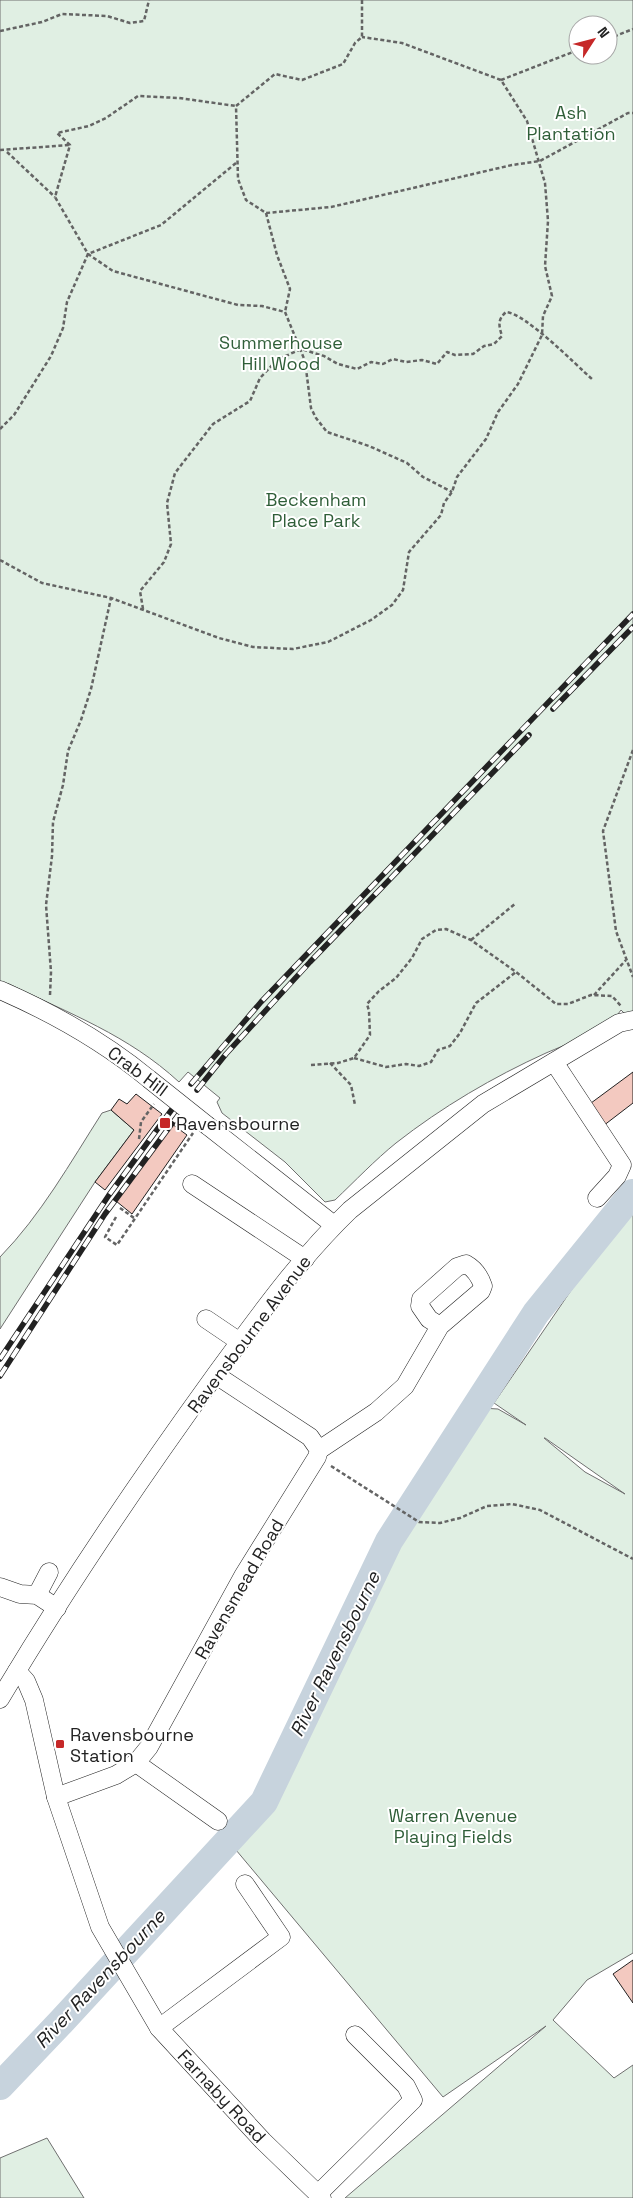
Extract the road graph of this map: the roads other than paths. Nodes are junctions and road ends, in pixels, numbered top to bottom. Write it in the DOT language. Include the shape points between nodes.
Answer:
graph roads {
  1 [pos="0,990"];
  2 [pos="628,1013"];
  3 [pos="554,1062"];
  4 [pos="192,1184"];
  5 [pos="597,1198"];
  6 [pos="334,1225"];
  7 [pos="305,1259"];
  8 [pos="206,1319"];
  9 [pos="440,1326"];
  10 [pos="240,1342"];
  11 [pos="216,1375"];
  12 [pos="318,1454"];
  13 [pos="49,1572"];
  14 [pos="0,1586"];
  15 [pos="37,1595"];
  16 [pos="57,1608"];
  17 [pos="17,1671"];
  18 [pos="0,1699"];
  19 [pos="136,1763"];
  20 [pos="56,1797"];
  21 [pos="218,1821"];
  22 [pos="244,1884"];
  23 [pos="160,2028"];
  24 [pos="355,2035"];
  25 [pos="320,2196"];
  1 -- 6 [label="street, Crab Hill, bridge" via="93,1037 150,1079 201,1129"];
  2 -- 3 [label="street, Ravensbourne Avenue" via="619,1023"];
  3 -- 5 [label="street" via="622,1165 617,1176"];
  3 -- 6 [label="street, Ravensbourne Avenue" via="483,1104"];
  4 -- 7 [label="street"];
  6 -- 7 [label="street, Ravensbourne Avenue"];
  7 -- 10 [label="street, Ravensbourne Avenue" via="275,1293"];
  8 -- 10 [label="street"];
  9 -- 12 [label="street" via="405,1386 376,1412"];
  10 -- 11 [label="street, Ravensbourne Avenue"];
  11 -- 12 [label="street" via="310,1436"];
  11 -- 16 [label="street, Ravensbourne Avenue" via="172,1434"];
  12 -- 19 [label="street, Ravensmead Road" via="243,1576 149,1747"];
  13 -- 15 [label="street"];
  14 -- 15 [label="street" via="20,1594"];
  15 -- 16 [label="street"];
  16 -- 17 [label="street, Ravensbourne Avenue"];
  17 -- 18 [label="street, Ravensbourne Avenue"];
  17 -- 20 [label="street" via="26,1681 34,1700"];
  19 -- 20 [label="street, Ravensmead Road" via="116,1775"];
  19 -- 21 [label="street"];
  20 -- 23 [label="street, Farnaby Road" via="100,1927"];
  22 -- 23 [label="street" via="281,1937"];
  23 -- 25 [label="street, Farnaby Road" via="263,2141"];
  24 -- 25 [label="street" via="406,2086 413,2100"];
}
